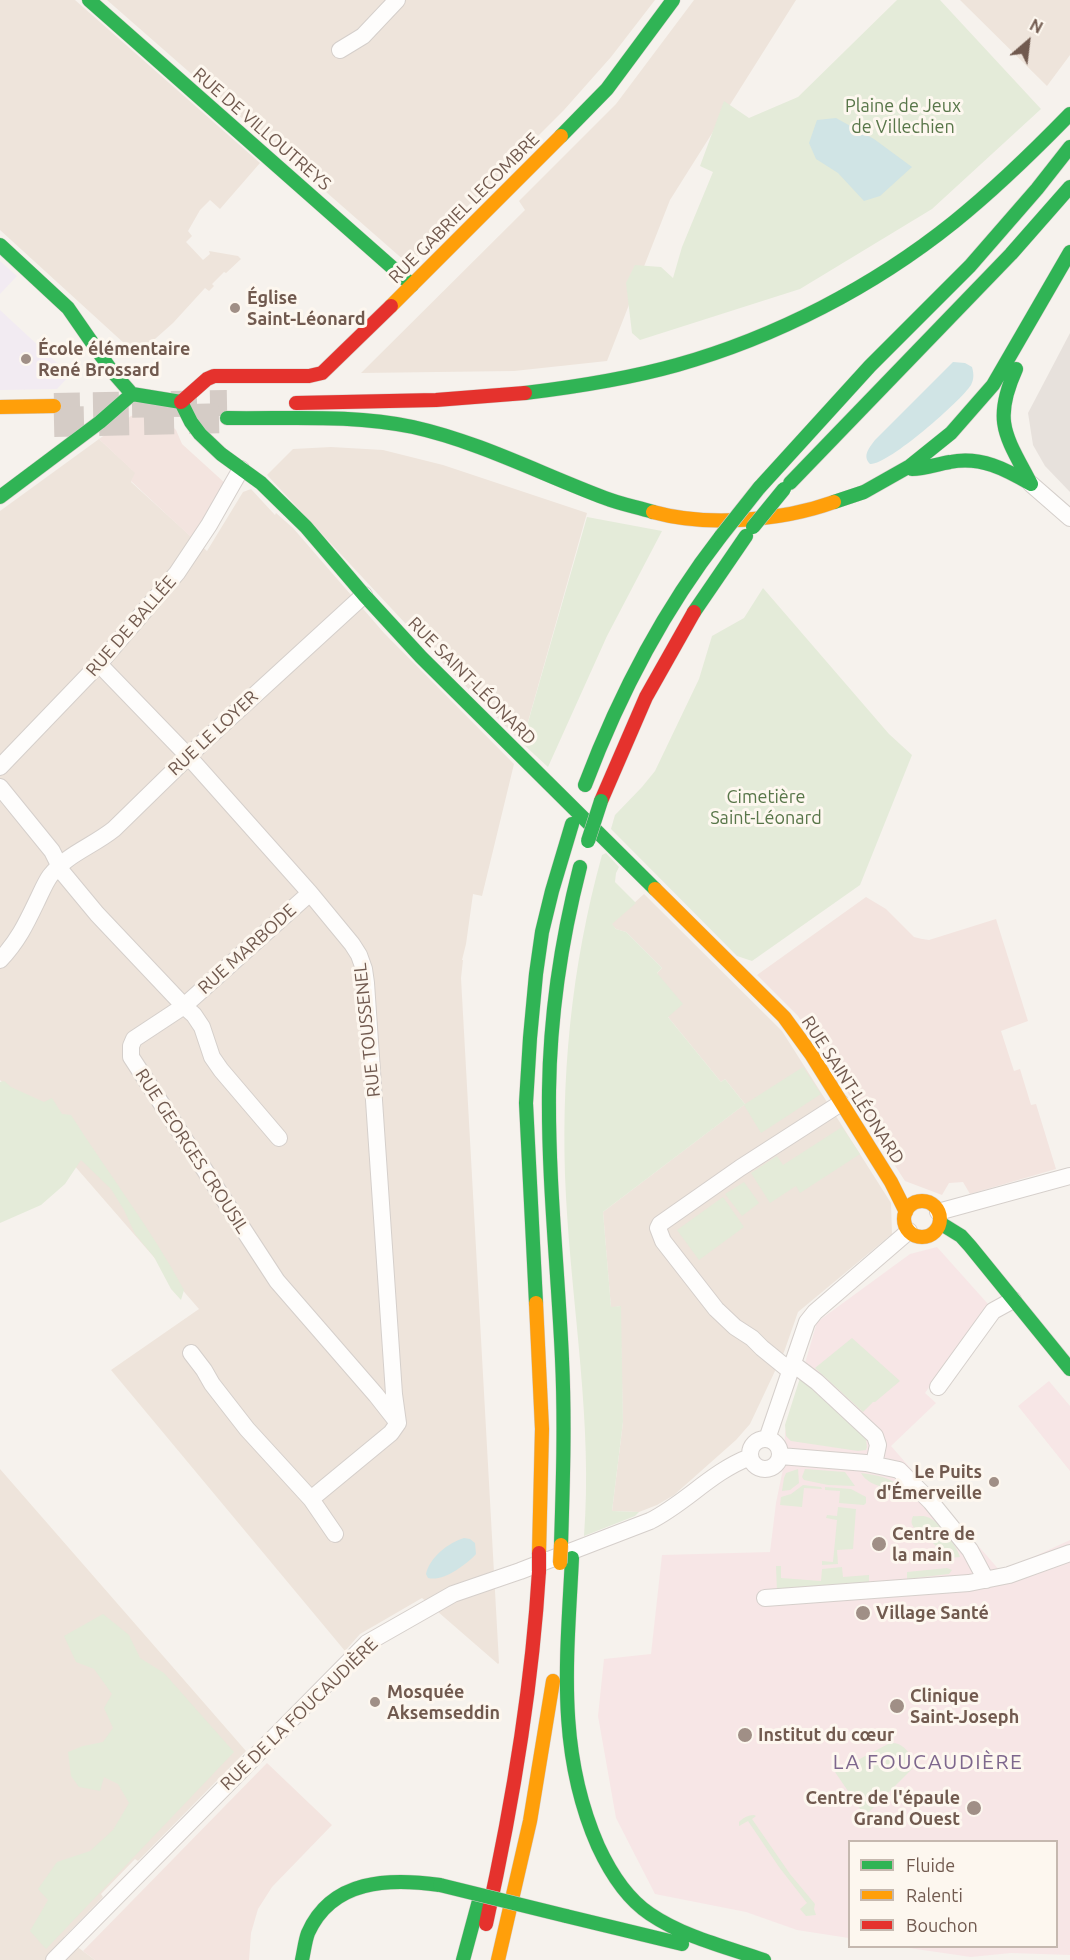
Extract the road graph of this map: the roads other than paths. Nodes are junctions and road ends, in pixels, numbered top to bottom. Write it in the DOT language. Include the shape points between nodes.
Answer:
graph roads {
  1 [pos="88,0"];
  2 [pos="397,0"];
  3 [pos="673,0"];
  4 [pos="340,50"];
  5 [pos="1070,114"];
  6 [pos="1070,147"];
  7 [pos="1070,188"];
  8 [pos="0,244"];
  9 [pos="1070,252"];
  10 [pos="412,285"];
  11 [pos="1025,330"];
  12 [pos="132,394"];
  13 [pos="181,402"];
  14 [pos="281,403"];
  15 [pos="54,406"];
  16 [pos="0,407"];
  17 [pos="227,418"];
  18 [pos="241,469"];
  19 [pos="906,469"];
  20 [pos="1031,483"];
  21 [pos="0,497"];
  22 [pos="1069,514"];
  23 [pos="364,595"];
  24 [pos="99,664"];
  25 [pos="188,756"];
  26 [pos="0,767"];
  27 [pos="0,787"];
  28 [pos="60,866"];
  29 [pos="310,893"];
  30 [pos="0,960"];
  31 [pos="184,1006"];
  32 [pos="841,1103"];
  33 [pos="279,1138"];
  34 [pos="1070,1176"];
  35 [pos="911,1207"];
  36 [pos="937,1223"];
  37 [pos="909,1231"];
  38 [pos="1013,1300"];
  39 [pos="191,1353"];
  40 [pos="790,1367"];
  41 [pos="1070,1369"];
  42 [pos="938,1387"];
  43 [pos="398,1423"];
  44 [pos="767,1438"];
  45 [pos="780,1456"];
  46 [pos="750,1457"];
  47 [pos="874,1464"];
  48 [pos="311,1499"];
  49 [pos="334,1534"];
  50 [pos="1070,1553"];
  51 [pos="566,1561"];
  52 [pos="986,1580"];
  53 [pos="765,1598"];
  54 [pos="530,1684"];
  55 [pos="439,1889"];
  56 [pos="372,1898"];
  57 [pos="565,1920"];
  58 [pos="694,1955"];
  59 [pos="54,1960"];
  60 [pos="302,1960"];
  61 [pos="463,1960"];
  62 [pos="477,1960"];
  63 [pos="498,1960"];
  64 [pos="751,1960"];
  65 [pos="764,1960"];
  1 -- 10 [label="main road, RUE DE VILLOUTREYS"];
  2 -- 4 [label="street" via="363,36"];
  3 -- 10 [label="main road, RUE GABRIEL LECOMBRE" via="607,89"];
  5 -- 14 [label="main road" via="1034,153 985,196 887,271 810,314 741,343 668,368 584,385 474,398"];
  6 -- 54 [label="main road, bridge" via="970,266 870,366 759,488 721,536 677,596 646,648 609,723 585,785 543,930 528,1067 528,1155 542,1429 537,1617"];
  7 -- 51 [label="main road, bridge" via="988,279 784,489 746,536 674,644 632,726 601,801 565,932 551,1045 549,1123 559,1317 575,1452"];
  8 -- 12 [label="main road" via="68,308"];
  9 -- 11 [label="main road"];
  10 -- 13 [label="main road, RUE GABRIEL LECOMBRE" via="322,373 214,376"];
  11 -- 19 [label="main road" via="989,391 949,436"];
  11 -- 20 [label="main road" via="1024,352 1004,397 1002,423"];
  12 -- 13 [label="main road"];
  12 -- 21 [label="main road"];
  13 -- 18 [label="main road, RUE SAINT-LÉONARD" via="200,434"];
  15 -- 16 [label="main road"];
  17 -- 19 [label="main road" via="385,422 490,451 610,500 690,518 767,518 809,512 848,500"];
  18 -- 23 [label="main road, RUE SAINT-LÉONARD" via="306,527"];
  18 -- 24 [label="street, RUE DE BALLÉE" via="177,573"];
  19 -- 20 [label="main road" via="927,469 950,462 993,463"];
  20 -- 22 [label="street"];
  23 -- 25 [label="street, RUE LE LOYER"];
  23 -- 32 [label="main road, RUE SAINT-LÉONARD" via="421,657 784,1017"];
  24 -- 25 [label="street, RUE TOUSSENEL"];
  24 -- 26 [label="street, RUE DE BALLÉE"];
  25 -- 28 [label="street, RUE LE LOYER" via="114,829"];
  25 -- 29 [label="street, RUE TOUSSENEL"];
  27 -- 28 [label="street"];
  28 -- 30 [label="street" via="49,877 19,938"];
  28 -- 31 [label="street" via="97,914"];
  29 -- 31 [label="street, RUE MARBODE"];
  29 -- 43 [label="street, RUE TOUSSENEL" via="352,944 364,969"];
  31 -- 33 [label="street" via="202,1028 221,1070"];
  31 -- 43 [label="street, RUE GEORGES CROUSIL" via="134,1039 131,1057 277,1281"];
  32 -- 35 [label="main road, RUE SAINT-LÉONARD"];
  32 -- 40 [label="street" via="712,1187 658,1228 663,1241 716,1309"];
  34 -- 36 [label="street"];
  35 -- 36 [label="main road" via="923,1202 931,1204"];
  35 -- 37 [label="main road" via="905,1222"];
  36 -- 37 [label="main road" via="920,1237"];
  36 -- 38 [label="main road" via="960,1236"];
  37 -- 40 [label="street, RUE DE LA FOUCAUDIÈRE" via="811,1317"];
  38 -- 41 [label="main road"];
  38 -- 42 [label="street" via="993,1311"];
  39 -- 48 [label="street" via="247,1430"];
  40 -- 44 [label="street, RUE DE LA FOUCAUDIÈRE"];
  40 -- 47 [label="street" via="817,1382 875,1436 878,1444"];
  43 -- 48 [label="street"];
  44 -- 45 [label="street" via="778,1446"];
  44 -- 46 [label="street, RUE DE LA FOUCAUDIÈRE" via="755,1442"];
  45 -- 46 [label="street" via="775,1465 766,1469 756,1466"];
  45 -- 47 [label="street"];
  46 -- 59 [label="street, RUE DE LA FOUCAUDIÈRE" via="725,1468 665,1514 453,1594 367,1643"];
  47 -- 52 [label="street" via="899,1470 910,1480 970,1550"];
  48 -- 49 [label="street"];
  50 -- 52 [label="street"];
  51 -- 63 [label="main road" via="555,1668 534,1798"];
  51 -- 65 [label="main road" via="569,1736 578,1792 593,1835 615,1878 650,1913 697,1936"];
  52 -- 53 [label="street"];
  54 -- 61 [label="main road"];
  54 -- 62 [label="main road" via="514,1794"];
  55 -- 56 [label="main road"];
  55 -- 57 [label="main road"];
  55 -- 60 [label="main road" via="422,1881 397,1880 352,1889 320,1914 308,1935"];
  57 -- 58 [label="main road"];
  57 -- 64 [label="main road"];
}
